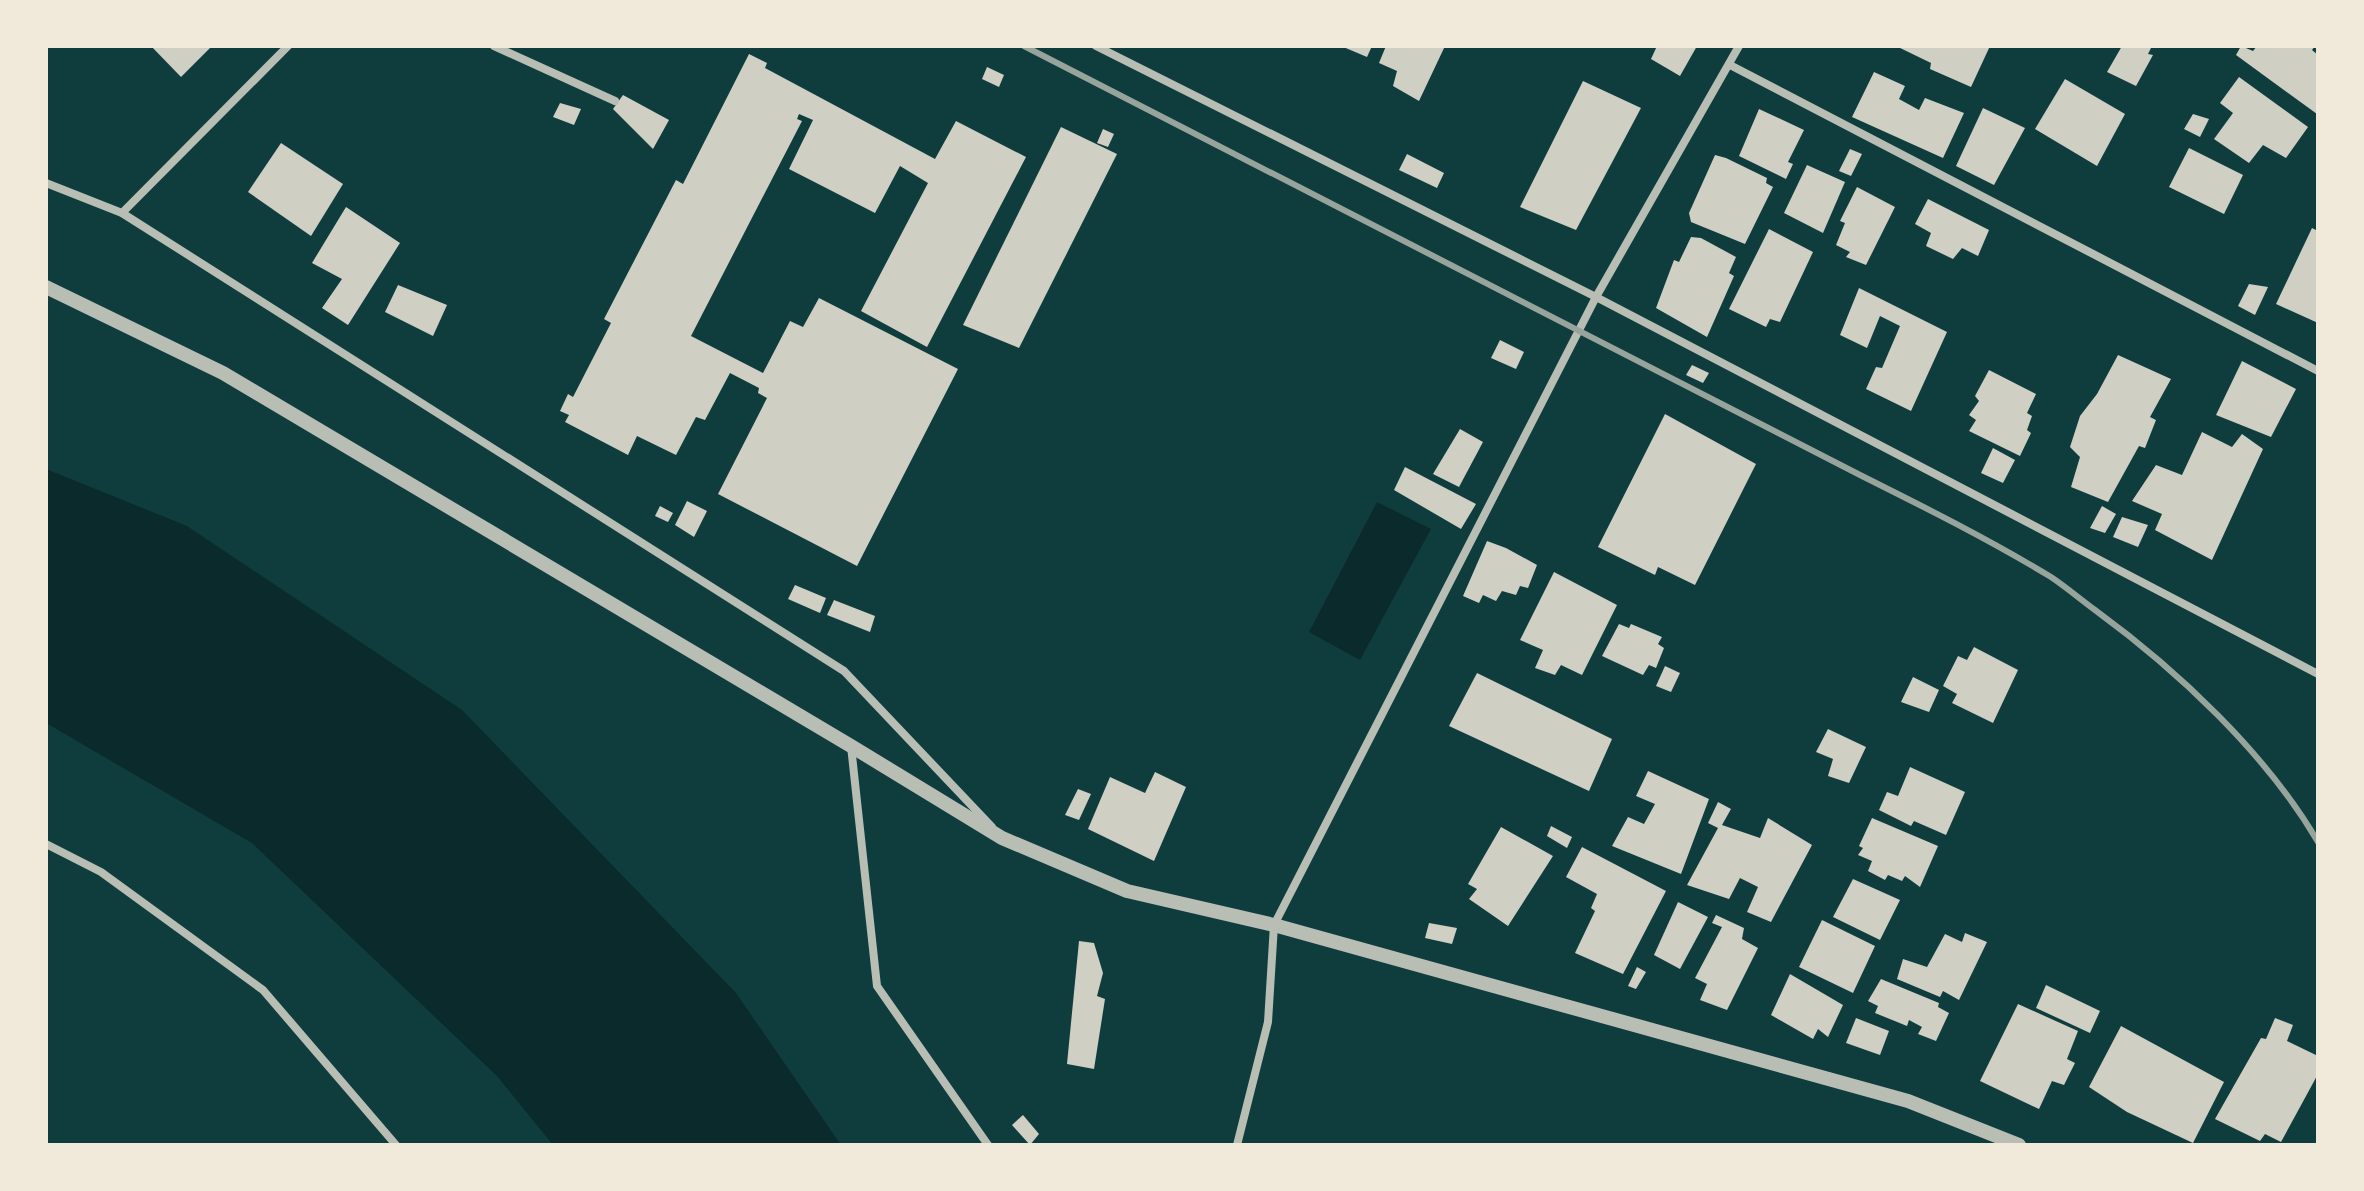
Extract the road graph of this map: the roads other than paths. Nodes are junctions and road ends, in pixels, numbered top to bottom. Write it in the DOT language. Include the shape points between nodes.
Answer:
graph roads {
  1 [pos="288,46"];
  2 [pos="494,46"];
  3 [pos="1096,46"];
  4 [pos="1739,46"];
  5 [pos="1730,65"];
  6 [pos="615,101"];
  7 [pos="46,183"];
  8 [pos="122,213"];
  9 [pos="46,287"];
  10 [pos="1596,297"];
  11 [pos="2318,371"];
  12 [pos="2318,674"];
  13 [pos="851,746"];
  14 [pos="1002,838"];
  15 [pos="46,844"];
  16 [pos="1274,925"];
  17 [pos="396,1145"];
  18 [pos="988,1145"];
  19 [pos="1237,1145"];
  20 [pos="2019,1145"];
  1 -- 8 [label="street"];
  2 -- 6 [label="street"];
  3 -- 10 [label="street"];
  4 -- 5 [label="street"];
  5 -- 10 [label="street"];
  5 -- 11 [label="street"];
  7 -- 8 [label="street"];
  8 -- 14 [label="street" via="844,671"];
  9 -- 13 [label="street" via="223,373"];
  10 -- 12 [label="street"];
  10 -- 16 [label="street"];
  13 -- 14 [label="street"];
  13 -- 18 [label="street" via="877,986"];
  14 -- 16 [label="street" via="1127,891"];
  15 -- 17 [label="street" via="101,872 263,990"];
  16 -- 19 [label="street" via="1268,1022"];
  16 -- 20 [label="street" via="1908,1101"];
}
